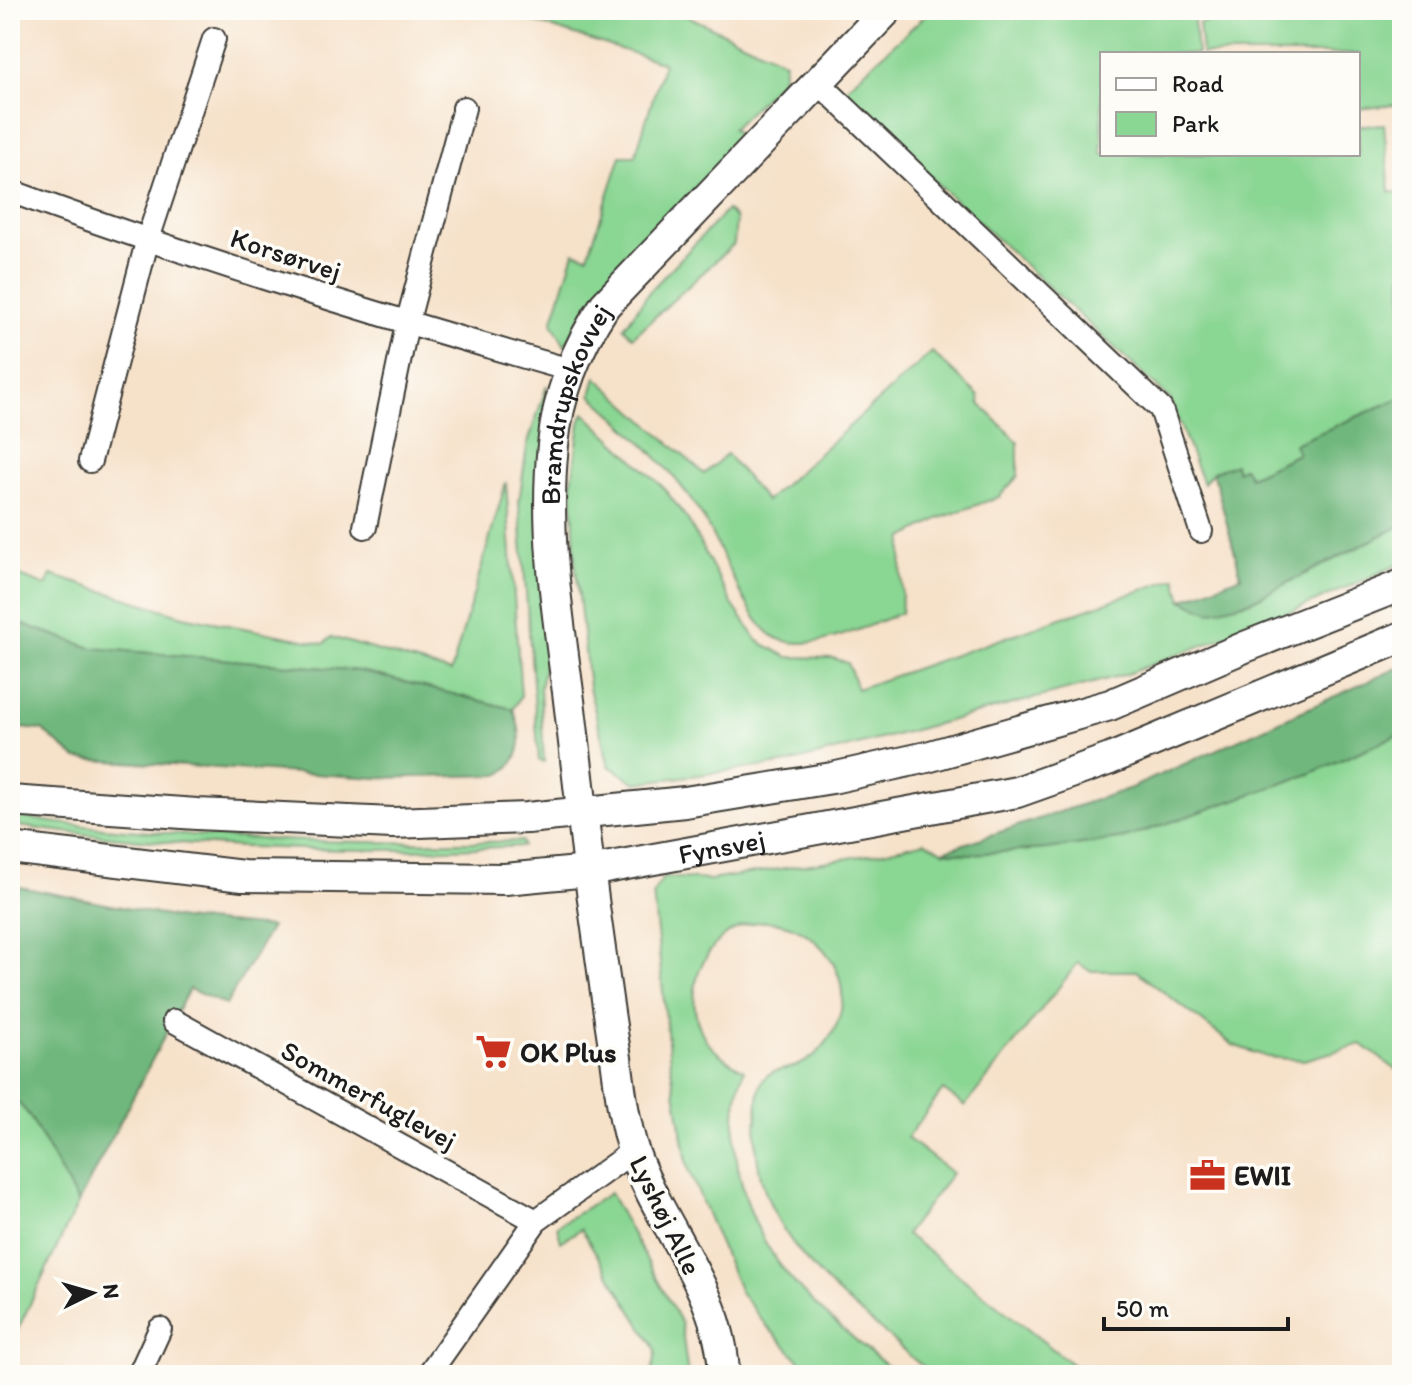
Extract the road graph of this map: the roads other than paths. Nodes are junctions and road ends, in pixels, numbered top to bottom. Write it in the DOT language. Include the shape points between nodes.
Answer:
graph roads {
  1 [pos="887,10"];
  2 [pos="214,39"];
  3 [pos="818,82"];
  4 [pos="464,108"];
  5 [pos="10,191"];
  6 [pos="147,242"];
  7 [pos="407,324"];
  8 [pos="570,370"];
  9 [pos="90,461"];
  10 [pos="365,527"];
  11 [pos="1201,531"];
  12 [pos="1402,585"];
  13 [pos="1402,637"];
  14 [pos="10,801"];
  15 [pos="582,814"];
  16 [pos="10,848"];
  17 [pos="589,871"];
  18 [pos="174,1021"];
  19 [pos="633,1151"];
  20 [pos="536,1221"];
  21 [pos="160,1329"];
  22 [pos="139,1375"];
  23 [pos="428,1375"];
  24 [pos="724,1375"];
  1 -- 3 [label="main road, Bramdrupskovvej"];
  2 -- 6 [label="street"];
  3 -- 8 [label="main road, Bramdrupskovvej" via="605,305"];
  3 -- 11 [label="street" via="1161,409"];
  4 -- 7 [label="street"];
  5 -- 6 [label="street, Korsørvej"];
  6 -- 7 [label="street, Korsørvej"];
  6 -- 9 [label="street"];
  7 -- 8 [label="street, Korsørvej"];
  7 -- 10 [label="street"];
  8 -- 15 [label="main road, Bramdrupskovvej" via="553,443 551,518"];
  12 -- 15 [label="main road, Fynsvej" via="1110,705 927,757 700,800"];
  13 -- 17 [label="main road, Fynsvej" via="1110,759 1017,792"];
  14 -- 15 [label="main road, Fynsvej" via="393,823"];
  15 -- 17 [label="main road, Lyshøj Alle"];
  16 -- 17 [label="main road, Fynsvej" via="243,876 505,879"];
  17 -- 19 [label="main road, Lyshøj Alle"];
  18 -- 20 [label="street, Sommerfuglevej"];
  19 -- 20 [label="street"];
  19 -- 24 [label="main road, Lyshøj Alle" via="711,1309"];
  20 -- 23 [label="street"];
  21 -- 22 [label="street"];
}
